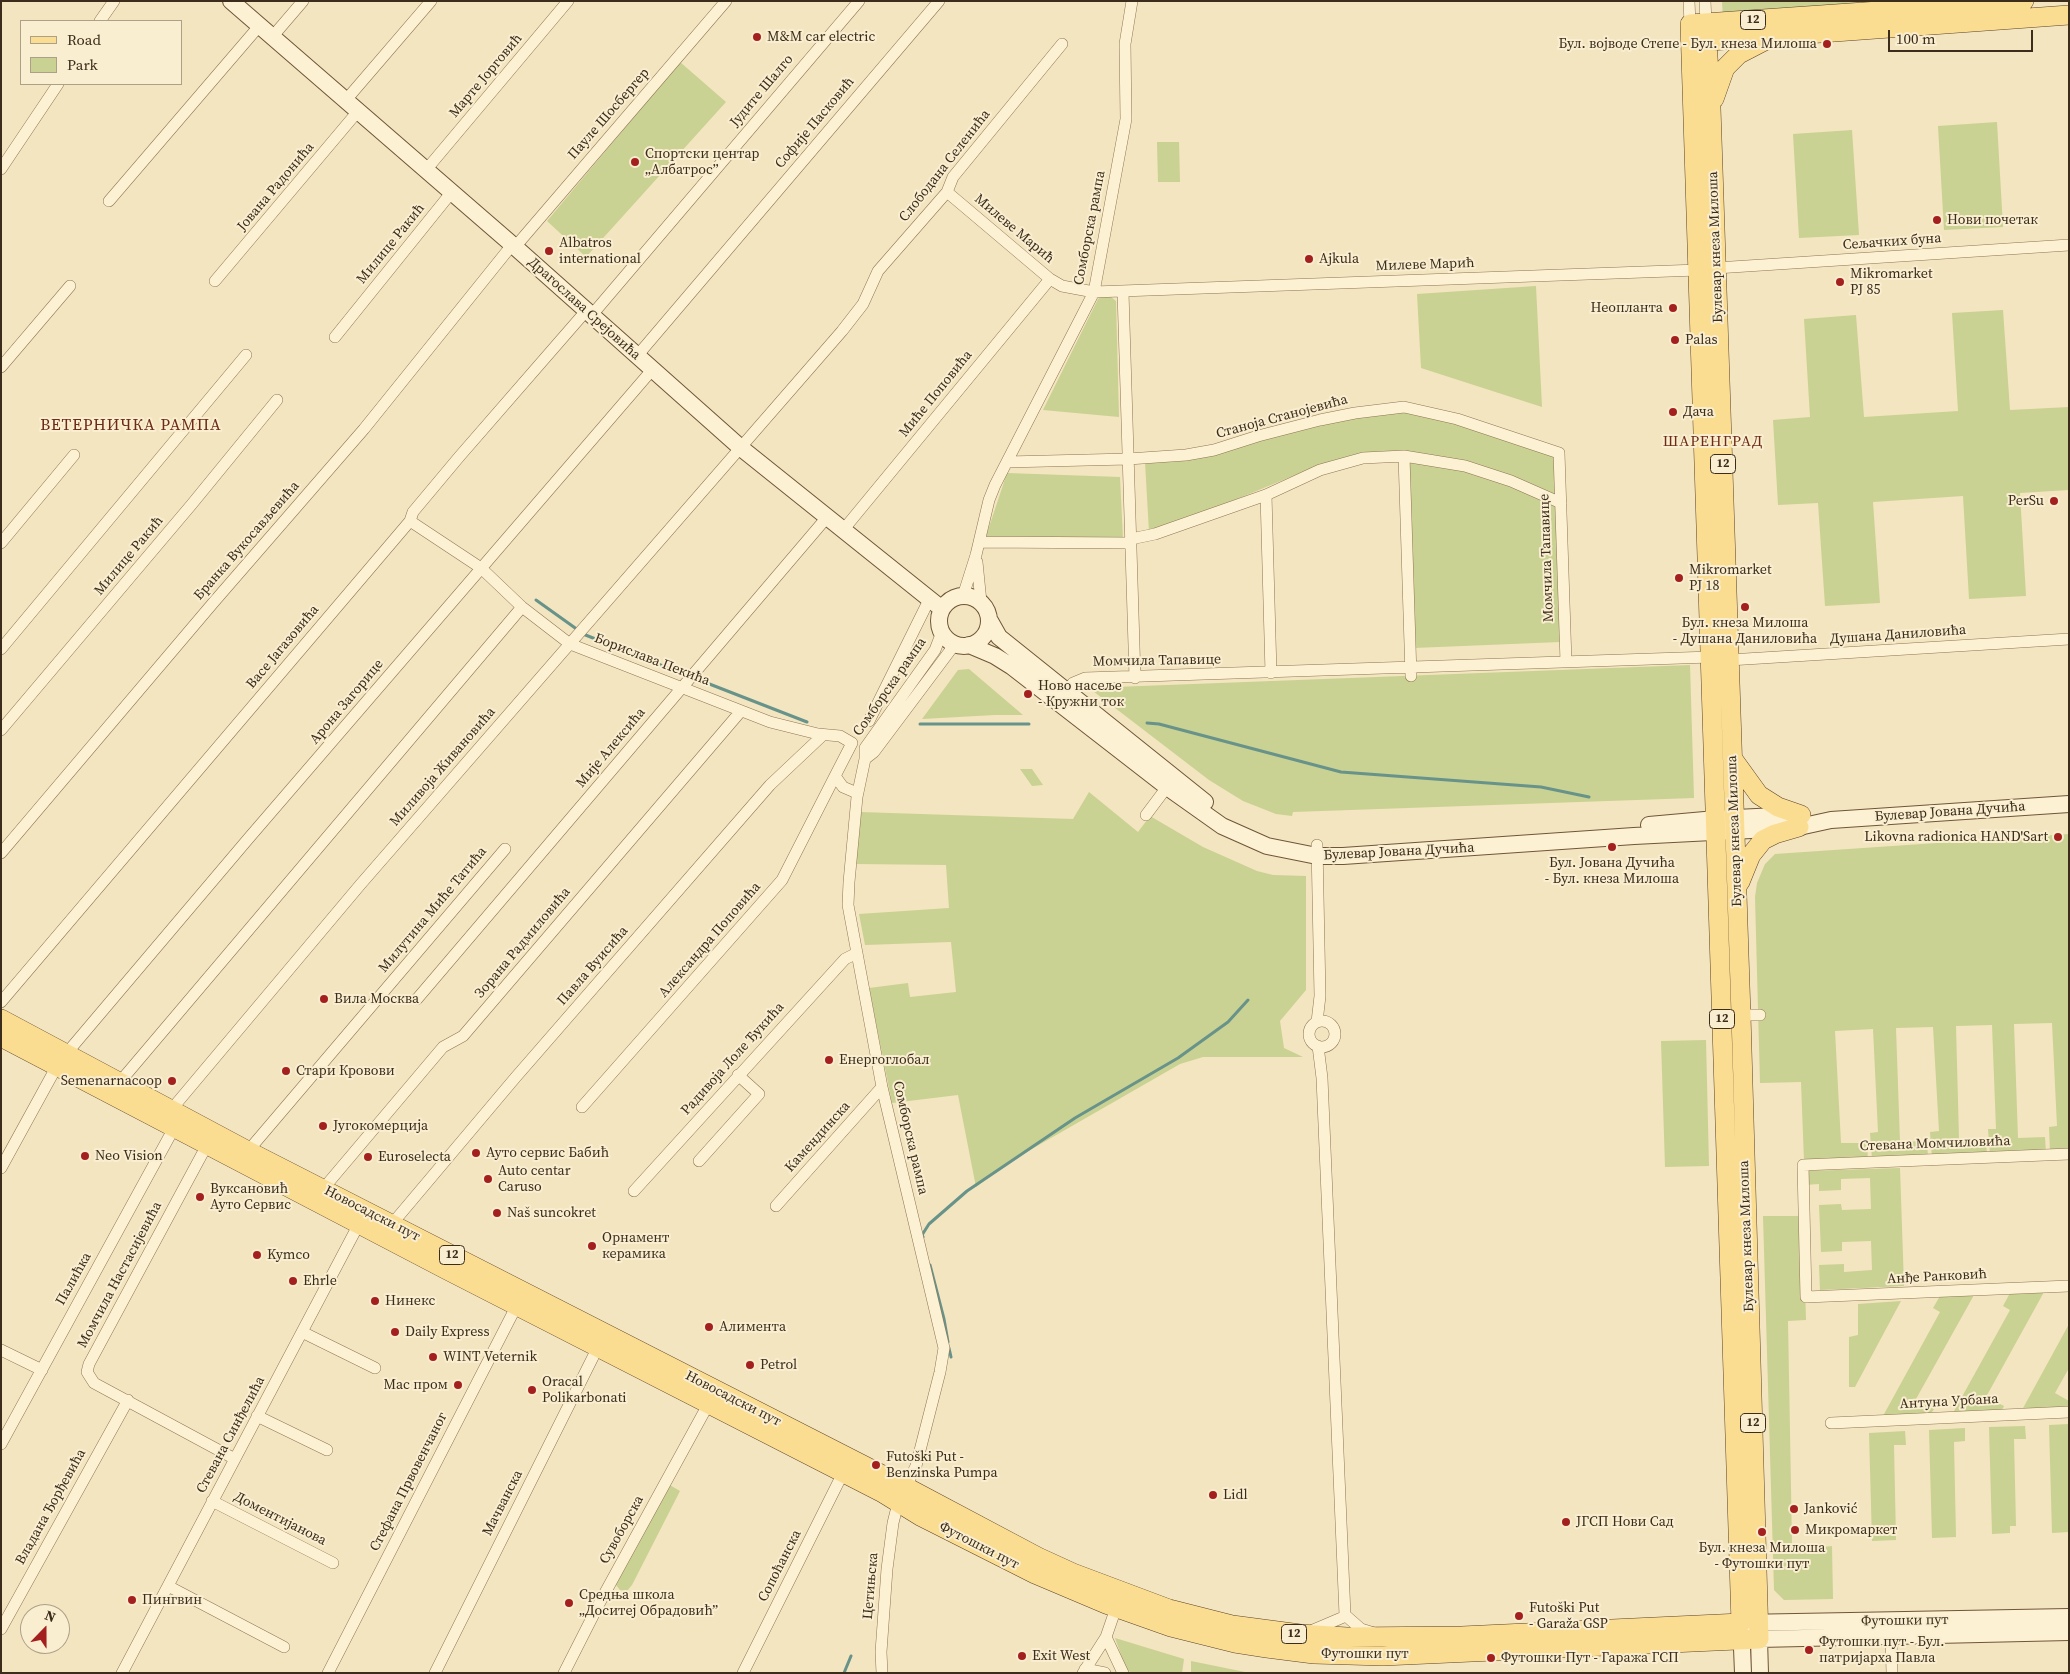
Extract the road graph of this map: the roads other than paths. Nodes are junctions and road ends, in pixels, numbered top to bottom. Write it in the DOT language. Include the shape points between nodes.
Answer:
graph roads {
  1 [pos="114,1"];
  2 [pos="231,1"];
  3 [pos="303,1"];
  4 [pos="431,1"];
  5 [pos="568,1"];
  6 [pos="726,1"];
  7 [pos="859,1"];
  8 [pos="939,1"];
  9 [pos="1132,1"];
  10 [pos="1689,1"];
  11 [pos="1705,1"];
  12 [pos="2024,1"];
  13 [pos="1864,7"];
  14 [pos="2069,15"];
  15 [pos="101,20"];
  16 [pos="260,25"];
  17 [pos="1699,33"];
  18 [pos="273,36"];
  19 [pos="1774,36"];
  20 [pos="1062,44"];
  21 [pos="57,85"];
  22 [pos="346,100"];
  23 [pos="1711,108"];
  24 [pos="359,110"];
  25 [pos="1,169"];
  26 [pos="426,170"];
  27 [pos="947,192"];
  28 [pos="451,193"];
  29 [pos="108,201"];
  30 [pos="2069,245"];
  31 [pos="514,246"];
  32 [pos="1707,269"];
  33 [pos="1050,279"];
  34 [pos="216,281"];
  35 [pos="70,286"];
  36 [pos="1094,292"];
  37 [pos="1123,292"];
  38 [pos="588,313"];
  39 [pos="335,337"];
  40 [pos="246,355"];
  41 [pos="637,356"];
  42 [pos="1,367"];
  43 [pos="652,370"];
  44 [pos="277,400"];
  45 [pos="741,448"];
  46 [pos="1559,453"];
  47 [pos="74,455"];
  48 [pos="1404,456"];
  49 [pos="1128,459"];
  50 [pos="1007,462"];
  51 [pos="1266,494"];
  52 [pos="1561,503"];
  53 [pos="828,516"];
  54 [pos="410,520"];
  55 [pos="844,529"];
  56 [pos="1131,541"];
  57 [pos="979,542"];
  58 [pos="1,543"];
  59 [pos="976,555"];
  60 [pos="481,568"];
  61 [pos="963,596"];
  62 [pos="930,598"];
  63 [pos="981,602"];
  64 [pos="522,607"];
  65 [pos="942,608"];
  66 [pos="990,621"];
  67 [pos="942,632"];
  68 [pos="577,635"];
  69 [pos="2069,639"];
  70 [pos="962,644"];
  71 [pos="1,649"];
  72 [pos="1720,658"];
  73 [pos="1566,662"];
  74 [pos="1411,672"];
  75 [pos="1270,673"];
  76 [pos="1135,678"];
  77 [pos="690,680"];
  78 [pos="1076,689"];
  79 [pos="741,711"];
  80 [pos="869,721"];
  81 [pos="1,730"];
  82 [pos="823,735"];
  83 [pos="865,759"];
  84 [pos="1733,759"];
  85 [pos="835,776"];
  86 [pos="1167,788"];
  87 [pos="858,793"];
  88 [pos="2069,804"];
  89 [pos="1146,815"];
  90 [pos="1800,821"];
  91 [pos="1726,825"];
  92 [pos="505,849"];
  93 [pos="1317,850"];
  94 [pos="1,853"];
  95 [pos="1737,890"];
  96 [pos="857,953"];
  97 [pos="417,999"];
  98 [pos="1,1002"];
  99 [pos="1,1019"];
  100 [pos="1321,1022"];
  101 [pos="1,1037"];
  102 [pos="1322,1046"];
  103 [pos="61,1060"];
  104 [pos="738,1075"];
  105 [pos="119,1083"];
  106 [pos="882,1087"];
  107 [pos="582,1107"];
  108 [pos="173,1119"];
  109 [pos="207,1145"];
  110 [pos="248,1151"];
  111 [pos="2069,1154"];
  112 [pos="699,1161"];
  113 [pos="1,1168"];
  114 [pos="323,1189"];
  115 [pos="634,1190"];
  116 [pos="776,1206"];
  117 [pos="362,1218"];
  118 [pos="1738,1222"];
  119 [pos="392,1224"];
  120 [pos="2069,1286"];
  121 [pos="1806,1297"];
  122 [pos="517,1305"];
  123 [pos="302,1332"];
  124 [pos="598,1347"];
  125 [pos="1,1350"];
  126 [pos="374,1368"];
  127 [pos="42,1370"];
  128 [pos="128,1400"];
  129 [pos="708,1403"];
  130 [pos="2069,1412"];
  131 [pos="257,1416"];
  132 [pos="1831,1423"];
  133 [pos="1,1444"];
  134 [pos="327,1450"];
  135 [pos="235,1459"];
  136 [pos="843,1473"];
  137 [pos="902,1495"];
  138 [pos="212,1501"];
  139 [pos="333,1563"];
  140 [pos="168,1586"];
  141 [pos="1116,1608"];
  142 [pos="1346,1616"];
  143 [pos="2069,1617"];
  144 [pos="1,1629"];
  145 [pos="1750,1632"];
  146 [pos="2069,1632"];
  147 [pos="1300,1634"];
  148 [pos="1891,1636"];
  149 [pos="1106,1637"];
  150 [pos="1385,1637"];
  151 [pos="284,1647"];
  152 [pos="1084,1671"];
  153 [pos="124,1672"];
  154 [pos="328,1673"];
  155 [pos="435,1673"];
  156 [pos="564,1673"];
  157 [pos="743,1673"];
  158 [pos="882,1673"];
  159 [pos="1105,1673"];
  160 [pos="1123,1673"];
  161 [pos="1743,1673"];
  162 [pos="1760,1673"];
  163 [pos="1892,1673"];
  1 -- 15 [label="street"];
  2 -- 16 [label="street, Драгослава Срејовића"];
  3 -- 18 [label="street"];
  4 -- 22 [label="street"];
  5 -- 26 [label="street, Марте Јорговић"];
  6 -- 31 [label="street, Пауле Шосбергер"];
  7 -- 38 [label="street, Јудите Шалго"];
  8 -- 41 [label="street, Софије Пасковић"];
  9 -- 36 [label="street, Сомборска рампа" via="1125,44 1126,119"];
  10 -- 17 [label="street"];
  11 -- 17 [label="street"];
  12 -- 13 [label="main road, 12"];
  13 -- 17 [label="main road, 12"];
  14 -- 19 [label="main road, 12"];
  16 -- 18 [label="street, Драгослава Срејовића"];
  16 -- 29 [label="street"];
  17 -- 19 [label="main road"];
  17 -- 23 [label="main road, Булевар кнеза Милоша"];
  17 -- 32 [label="main road, Булевар кнеза Милоша / 12"];
  18 -- 22 [label="street, Драгослава Срејовића"];
  19 -- 23 [label="main road, 12" via="1739,54 1725,68"];
  20 -- 27 [label="street, Слободана Селенића" via="954,177"];
  21 -- 25 [label="street"];
  22 -- 24 [label="street, Драгослава Срејовића"];
  23 -- 32 [label="main road, Булевар кнеза Милоша / 12"];
  24 -- 26 [label="street, Драгослава Срејовића"];
  24 -- 34 [label="street, Јована Радонића"];
  26 -- 28 [label="street, Драгослава Срејовића"];
  27 -- 33 [label="street, Милеве Марић"];
  27 -- 45 [label="street, Слободана Селенића" via="878,271 863,304 842,331"];
  28 -- 31 [label="street, Драгослава Срејовића"];
  28 -- 39 [label="street, Милице Ракић"];
  30 -- 32 [label="street, Сељачких буна"];
  31 -- 38 [label="street, Драгослава Срејовића"];
  31 -- 94 [label="street, Бранка Вукосављевића" via="364,429"];
  32 -- 37 [label="street, Милеве Марић"];
  32 -- 72 [label="main road, Булевар кнеза Милоша / 12"];
  33 -- 36 [label="street, Милеве Марић" via="1068,287"];
  33 -- 55 [label="street, Миће Поповића"];
  35 -- 42 [label="street"];
  36 -- 37 [label="street, Милеве Марић"];
  36 -- 50 [label="street, Сомборска рампа"];
  37 -- 49 [label="street"];
  38 -- 41 [label="street, Драгослава Срејовића"];
  38 -- 54 [label="street, Васе Јагазовића" via="454,463 413,512"];
  40 -- 71 [label="street"];
  41 -- 43 [label="street, Драгослава Срејовића"];
  43 -- 45 [label="street, Драгослава Срејовића"];
  43 -- 60 [label="street, Арона Загорице"];
  44 -- 81 [label="street, Милице Ракић"];
  45 -- 53 [label="street, Драгослава Срејовића"];
  45 -- 68 [label="street, Миливоја Живановића"];
  46 -- 49 [label="street, Станоја Станојевића" via="1457,419 1404,407 1320,420 1214,450"];
  46 -- 52 [label="street, Момчила Тапавице"];
  47 -- 58 [label="street"];
  48 -- 51 [label="street" via="1362,458 1320,470"];
  48 -- 52 [label="street" via="1465,466 1511,481"];
  48 -- 74 [label="street"];
  49 -- 50 [label="street, Станоја Станојевића"];
  49 -- 56 [label="street"];
  50 -- 57 [label="street, Сомборска рампа" via="989,500"];
  51 -- 56 [label="street"];
  51 -- 75 [label="street"];
  52 -- 73 [label="street, Момчила Тапавице"];
  53 -- 55 [label="street, Драгослава Срејовића"];
  53 -- 77 [label="street, Мије Алексића"];
  54 -- 60 [label="street, Борислава Пекића"];
  54 -- 98 [label="street, Васе Јагазовића"];
  55 -- 62 [label="street, Драгослава Срејовића"];
  56 -- 57 [label="street"];
  56 -- 76 [label="street"];
  57 -- 59 [label="street, Сомборска рампа"];
  59 -- 61 [label="street, Сомборска рампа"];
  59 -- 63 [label="street, Сомборска рампа"];
  60 -- 64 [label="street, Борислава Пекића"];
  60 -- 103 [label="street, Арона Загорице"];
  61 -- 63 [label="street"];
  61 -- 65 [label="street"];
  62 -- 65 [label="street, Драгослава Срејовића"];
  62 -- 80 [label="street, Сомборска рампа"];
  63 -- 66 [label="street"];
  64 -- 68 [label="street, Борислава Пекића"];
  64 -- 105 [label="street"];
  65 -- 67 [label="street"];
  66 -- 70 [label="street" via="986,634 975,643"];
  66 -- 78 [label="street, Булевар Јована Дучића" via="999,637 1046,675"];
  67 -- 70 [label="street"];
  67 -- 83 [label="street, Сомборска рампа" via="935,650 865,748"];
  68 -- 77 [label="street, Борислава Пекића"];
  68 -- 108 [label="street, Миливоја Живановића" via="360,885"];
  69 -- 72 [label="street, Душана Даниловића"];
  70 -- 83 [label="street, Сомборска рампа"];
  70 -- 86 [label="street, Булевар Јована Дучића" via="995,656 1011,666"];
  72 -- 73 [label="street, Момчила Тапавице"];
  72 -- 84 [label="main road, Булевар кнеза Милоша / 12"];
  72 -- 91 [label="main road, Булевар кнеза Милоша / 12"];
  73 -- 74 [label="street, Момчила Тапавице"];
  74 -- 75 [label="street, Момчила Тапавице"];
  75 -- 76 [label="street, Момчила Тапавице"];
  76 -- 78 [label="street, Момчила Тапавице" via="1085,678"];
  77 -- 79 [label="street, Борислава Пекића"];
  77 -- 97 [label="street, Мије Алексића"];
  78 -- 93 [label="street, Булевар Јована Дучића" via="1194,794 1229,818 1262,833"];
  79 -- 82 [label="street, Борислава Пекића"];
  79 -- 114 [label="street, Зорана Радмиловића" via="463,1036 443,1047"];
  82 -- 85 [label="street, Борислава Пекића" via="840,736 852,743"];
  82 -- 119 [label="street, Павла Вуисића" via="770,785"];
  83 -- 87 [label="street, Сомборска рампа"];
  84 -- 90 [label="main road" via="1759,795"];
  84 -- 91 [label="main road, Булевар кнеза Милоша / 12"];
  85 -- 87 [label="street" via="843,787"];
  85 -- 107 [label="street, Александра Поповића" via="782,880"];
  86 -- 89 [label="street"];
  86 -- 93 [label="street, Булевар Јована Дучића" via="1216,822 1249,839 1281,850"];
  87 -- 96 [label="street, Сомборска рампа" via="848,905"];
  88 -- 90 [label="street, Булевар Јована Дучића"];
  90 -- 91 [label="street, Булевар Јована Дучића"];
  90 -- 95 [label="main road" via="1763,840 1750,855"];
  91 -- 93 [label="street, Булевар Јована Дучића" via="1344,845"];
  91 -- 95 [label="main road, Булевар кнеза Милоша / 12"];
  91 -- 118 [label="main road, Булевар кнеза Милоша / 12"];
  92 -- 110 [label="street, Милутина Миће Татића"];
  93 -- 100 [label="street" via="1320,996 1324,1007"];
  95 -- 118 [label="main road, Булевар кнеза Милоша / 12" via="1751,1015"];
  96 -- 104 [label="street, Радивоја Лоле Ђукића" via="845,959"];
  96 -- 106 [label="street, Сомборска рампа"];
  99 -- 103 [label="main road, Новосадски пут / 12"];
  100 -- 102 [label="street" via="1310,1029 1310,1036"];
  100 -- 102 [label="street" via="1331,1025 1335,1032 1333,1040"];
  101 -- 103 [label="main road, Новосадски пут / 12"];
  102 -- 142 [label="street"];
  103 -- 105 [label="main road, Новосадски пут / 12"];
  103 -- 108 [label="main road, Новосадски пут / 12"];
  103 -- 113 [label="street, Арона Загорице"];
  104 -- 112 [label="street" via="759,1094"];
  104 -- 115 [label="street, Радивоја Лоле Ђукића"];
  105 -- 108 [label="main road, Новосадски пут / 12"];
  106 -- 116 [label="street, Камендинска"];
  106 -- 137 [label="street, Сомборска рампа" via="944,1348 916,1466"];
  108 -- 109 [label="main road, Новосадски пут / 12"];
  108 -- 110 [label="main road, Новосадски пут / 12"];
  108 -- 127 [label="street, Палићка"];
  109 -- 117 [label="main road, Новосадски пут / 12"];
  109 -- 128 [label="street, Момчила Настасијевића" via="87,1368 94,1383"];
  110 -- 114 [label="main road, Новосадски пут / 12"];
  111 -- 121 [label="street, Стевана Момчиловића" via="1803,1165"];
  114 -- 117 [label="main road, Новосадски пут / 12"];
  117 -- 119 [label="main road, Новосадски пут / 12"];
  117 -- 122 [label="main road, Новосадски пут / 12"];
  117 -- 123 [label="street, Стевана Синђелића"];
  118 -- 145 [label="main road, Булевар кнеза Милоша / 12"];
  119 -- 137 [label="main road, Новосадски пут / 12"];
  120 -- 121 [label="street, Анђе Ранковић"];
  122 -- 124 [label="main road, Новосадски пут / 12"];
  122 -- 154 [label="street, Стефана Првовенчаног"];
  123 -- 126 [label="street"];
  123 -- 131 [label="street, Стевана Синђелића"];
  124 -- 129 [label="main road, Новосадски пут / 12"];
  124 -- 155 [label="street, Мачванска"];
  125 -- 127 [label="street"];
  127 -- 133 [label="street, Палићка"];
  128 -- 135 [label="street, Момчила Настасијевића"];
  128 -- 144 [label="street, Владана Ђорђевића"];
  129 -- 136 [label="main road, Новосадски пут / 12"];
  129 -- 156 [label="street, Сувоборска"];
  130 -- 132 [label="street, Антуна Урбана"];
  131 -- 134 [label="street"];
  131 -- 135 [label="street, Стевана Синђелића"];
  135 -- 138 [label="street, Стевана Синђелића"];
  136 -- 137 [label="main road, Новосадски пут / 12" via="881,1492"];
  136 -- 157 [label="street, Сопоћанска"];
  137 -- 141 [label="main road, Футошки пут / 12" via="1035,1574"];
  137 -- 147 [label="main road, Футошки пут / 12" via="1122,1593 1232,1625"];
  137 -- 158 [label="street, Цетињска" via="887,1569"];
  138 -- 139 [label="street, Доментијанова"];
  138 -- 140 [label="street, Стевана Синђелића"];
  140 -- 151 [label="street"];
  140 -- 153 [label="street, Стевана Синђелића"];
  141 -- 145 [label="main road, Футошки пут / 12" via="1190,1633 1314,1654 1383,1656"];
  141 -- 149 [label="street"];
  142 -- 147 [label="street"];
  142 -- 150 [label="street" via="1361,1629"];
  143 -- 145 [label="street, Футошки пут"];
  145 -- 148 [label="street, Футошки пут"];
  145 -- 150 [label="main road, Футошки пут / 12" via="1712,1625"];
  145 -- 161 [label="street"];
  145 -- 162 [label="street"];
  146 -- 148 [label="street, Футошки пут"];
  147 -- 150 [label="main road, Футошки пут / 12"];
  148 -- 163 [label="street"];
  149 -- 152 [label="street"];
  149 -- 160 [label="street"];
  152 -- 159 [label="street"];
}
